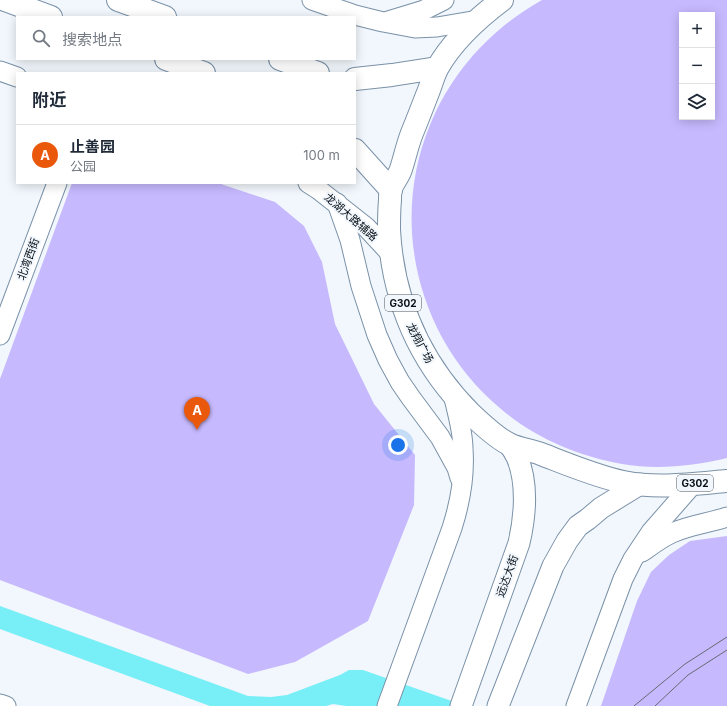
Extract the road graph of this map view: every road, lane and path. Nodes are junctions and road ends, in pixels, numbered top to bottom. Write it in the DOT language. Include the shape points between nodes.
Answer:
graph roads {
  1 [pos="5,0"];
  2 [pos="118,0"];
  3 [pos="312,0"];
  4 [pos="444,0"];
  5 [pos="502,0"];
  6 [pos="48,16"];
  7 [pos="162,16"];
  8 [pos="355,16"];
  9 [pos="356,16"];
  10 [pos="478,20"];
  11 [pos="383,22"];
  12 [pos="169,60"];
  13 [pos="283,60"];
  14 [pos="437,68"];
  15 [pos="0,71"];
  16 [pos="201,72"];
  17 [pos="315,72"];
  18 [pos="16,77"];
  19 [pos="356,78"];
  20 [pos="356,151"];
  21 [pos="57,184"];
  22 [pos="310,184"];
  23 [pos="391,190"];
  24 [pos="337,203"];
  25 [pos="391,254"];
  26 [pos="0,335"];
  27 [pos="453,394"];
  28 [pos="509,444"];
  29 [pos="727,481"];
  30 [pos="462,484"];
  31 [pos="640,484"];
  32 [pos="693,484"];
  33 [pos="727,517"];
  34 [pos="633,559"];
  35 [pos="464,697"];
  36 [pos="500,701"];
  37 [pos="0,704"];
  38 [pos="6,706"];
  39 [pos="386,706"];
  40 [pos="576,706"];
  1 -- 6 [label="highway"];
  2 -- 7 [label="highway"];
  3 -- 8 [label="main road"];
  4 -- 11 [label="main road" via="424,10"];
  5 -- 10 [label="highway, 龙翔广场 / G302"];
  9 -- 11 [label="main road"];
  10 -- 11 [label="main road" via="415,28"];
  10 -- 14 [label="highway, 龙翔广场 / G302" via="452,47"];
  12 -- 16 [label="highway"];
  13 -- 17 [label="highway"];
  14 -- 19 [label="highway"];
  14 -- 23 [label="highway, 龙翔广场 / G302" via="409,141 401,171"];
  15 -- 18 [label="main road"];
  20 -- 23 [label="highway"];
  21 -- 26 [label="main road, 北湾西街"];
  22 -- 24 [label="main road, 龙湖大路辅路"];
  23 -- 25 [label="highway, 龙翔广场 / G302"];
  24 -- 25 [label="main road, 龙湖大路辅路" via="366,227"];
  24 -- 30 [label="main road" via="350,240 361,286 388,360 400,382 440,437 457,468"];
  25 -- 27 [label="highway, 龙翔广场 / G302" via="407,317 427,358"];
  27 -- 28 [label="highway, 龙翔广场 / G302" via="485,427"];
  27 -- 30 [label="main road" via="464,449"];
  28 -- 31 [label="highway, 龙翔广场 / G302" via="595,474"];
  28 -- 35 [label="main road, 远达大街" via="520,466 523,484 523,527"];
  29 -- 32 [label="highway, 龙翔广场 / G302"];
  30 -- 39 [label="main road" via="452,528"];
  31 -- 32 [label="highway, 龙翔广场 / G302"];
  31 -- 36 [label="main road" via="588,518 567,541 553,566"];
  32 -- 34 [label="main road" via="651,532"];
  33 -- 34 [label="main road" via="672,533 657,540"];
  34 -- 40 [label="main road"];
  37 -- 38 [label="main road"];
}
